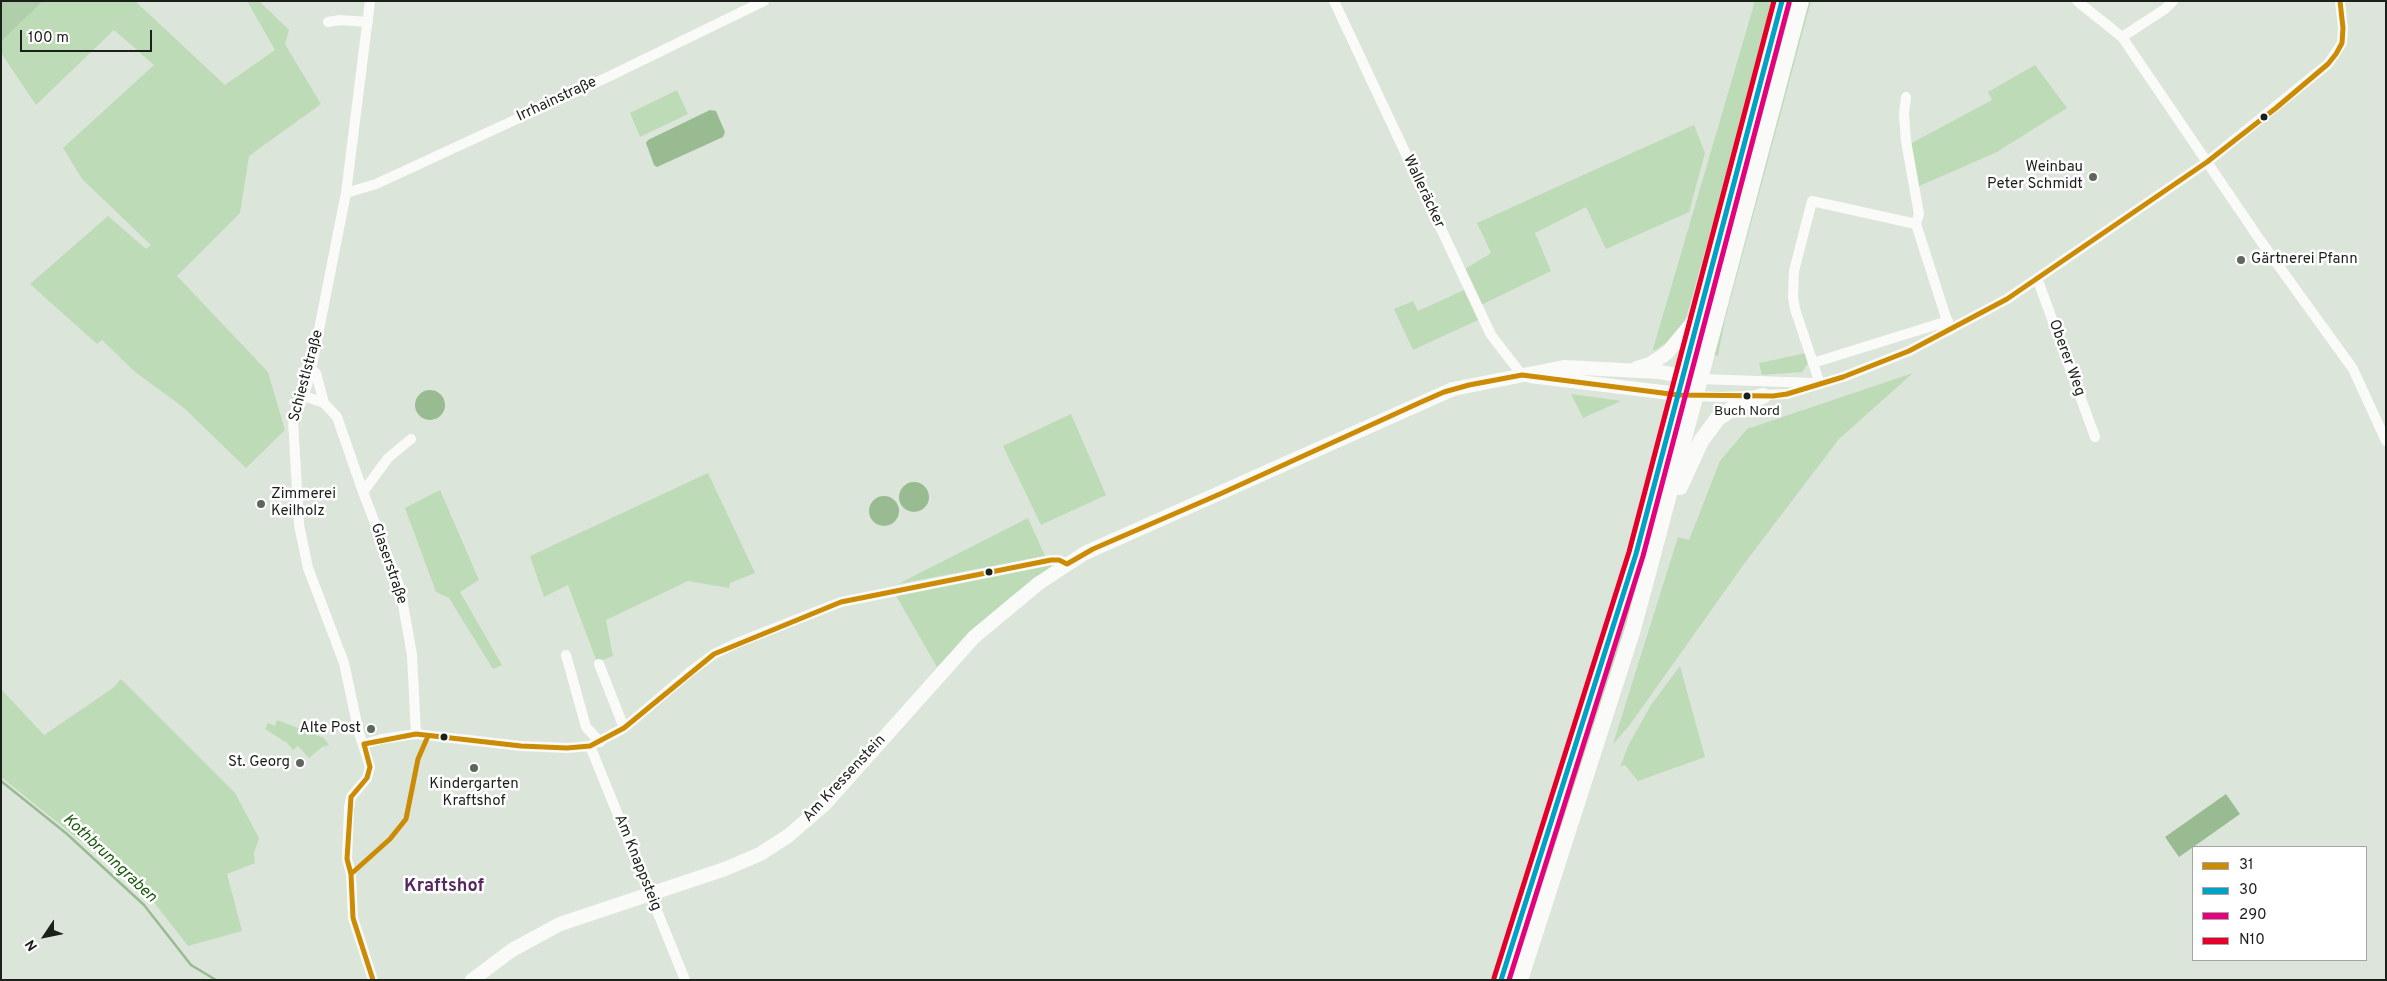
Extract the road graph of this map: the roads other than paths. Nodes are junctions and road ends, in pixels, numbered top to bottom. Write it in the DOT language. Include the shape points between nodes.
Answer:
graph roads {
  1 [pos="370,1"];
  2 [pos="764,1"];
  3 [pos="1334,1"];
  4 [pos="1782,1"];
  5 [pos="1801,1"];
  6 [pos="2077,1"];
  7 [pos="2173,1"];
  8 [pos="2340,1"];
  9 [pos="328,22"];
  10 [pos="368,22"];
  11 [pos="2122,37"];
  12 [pos="1906,98"];
  13 [pos="2207,162"];
  14 [pos="346,193"];
  15 [pos="1916,224"];
  16 [pos="2037,278"];
  17 [pos="1698,316"];
  18 [pos="1949,325"];
  19 [pos="1813,363"];
  20 [pos="311,370"];
  21 [pos="1632,370"];
  22 [pos="1522,375"];
  23 [pos="1682,376"];
  24 [pos="1700,379"];
  25 [pos="1820,384"];
  26 [pos="1678,395"];
  27 [pos="304,396"];
  28 [pos="1695,396"];
  29 [pos="1763,396"];
  30 [pos="324,403"];
  31 [pos="2095,438"];
  32 [pos="411,439"];
  33 [pos="2386,441"];
  34 [pos="363,492"];
  35 [pos="1664,514"];
  36 [pos="1067,564"];
  37 [pos="566,656"];
  38 [pos="600,664"];
  39 [pos="624,728"];
  40 [pos="416,734"];
  41 [pos="600,742"];
  42 [pos="364,744"];
  43 [pos="590,746"];
  44 [pos="649,893"];
  45 [pos="373,980"];
  46 [pos="472,980"];
  47 [pos="684,980"];
  48 [pos="1501,980"];
  49 [pos="1520,980"];
  1 -- 10 [label="street, Schiestlstraße"];
  2 -- 14 [label="street, Irrhainstraße" via="376,184"];
  3 -- 22 [label="street, Walleräcker" via="1491,335"];
  4 -- 17 [label="main road"];
  5 -- 24 [label="main road"];
  6 -- 11 [label="street"];
  7 -- 11 [label="street"];
  8 -- 13 [label="street" via="2342,43 2332,59"];
  9 -- 10 [label="street"];
  10 -- 14 [label="street, Schiestlstraße"];
  11 -- 13 [label="street"];
  12 -- 15 [label="street" via="1906,141 1919,214"];
  13 -- 16 [label="street"];
  13 -- 33 [label="street" via="2353,369"];
  14 -- 20 [label="street, Schiestlstraße"];
  15 -- 18 [label="street"];
  15 -- 19 [label="street" via="1812,200 1794,271 1793,297"];
  16 -- 18 [label="street" via="2007,299"];
  16 -- 31 [label="street, Oberer Weg"];
  17 -- 21 [label="street" via="1667,353"];
  17 -- 23 [label="main road"];
  18 -- 19 [label="street"];
  18 -- 25 [label="street" via="1909,351"];
  19 -- 25 [label="street"];
  20 -- 27 [label="street, Schiestlstraße"];
  20 -- 30 [label="street, Glaserstraße" via="316,373"];
  21 -- 22 [label="street" via="1554,368"];
  21 -- 23 [label="street"];
  22 -- 26 [label="street"];
  22 -- 36 [label="street, Am Kressenstein" via="1469,384 1435,395 1093,549"];
  23 -- 24 [label="street"];
  23 -- 26 [label="main road"];
  24 -- 25 [label="street"];
  24 -- 28 [label="main road"];
  25 -- 29 [label="street" via="1787,394"];
  26 -- 28 [label="street"];
  26 -- 48 [label="main road" via="1610,641"];
  27 -- 30 [label="street"];
  27 -- 42 [label="street, Schiestlstraße" via="292,420 300,525 308,568 344,663"];
  28 -- 29 [label="street"];
  28 -- 35 [label="main road"];
  29 -- 35 [label="main road" via="1743,402 1718,418 1701,441"];
  30 -- 34 [label="street, Glaserstraße" via="337,417"];
  32 -- 34 [label="street" via="388,458"];
  34 -- 40 [label="street, Glaserstraße" via="400,588 412,655"];
  35 -- 49 [label="main road" via="1627,650"];
  36 -- 39 [label="street" via="1051,560 841,602 714,654"];
  36 -- 44 [label="street, Am Kressenstein" via="974,637 828,801 801,826 777,844 741,863"];
  37 -- 41 [label="street" via="586,727"];
  38 -- 39 [label="street"];
  39 -- 41 [label="street"];
  40 -- 42 [label="street"];
  40 -- 43 [label="street" via="521,746"];
  41 -- 43 [label="street"];
  42 -- 45 [label="street, Schiestlstraße" via="370,767 367,778 351,797 348,859 354,918"];
  43 -- 44 [label="street, Am Knappsteig"];
  44 -- 46 [label="street, Am Kressenstein" via="552,928 512,950"];
  44 -- 47 [label="street, Am Knappsteig"];
}
